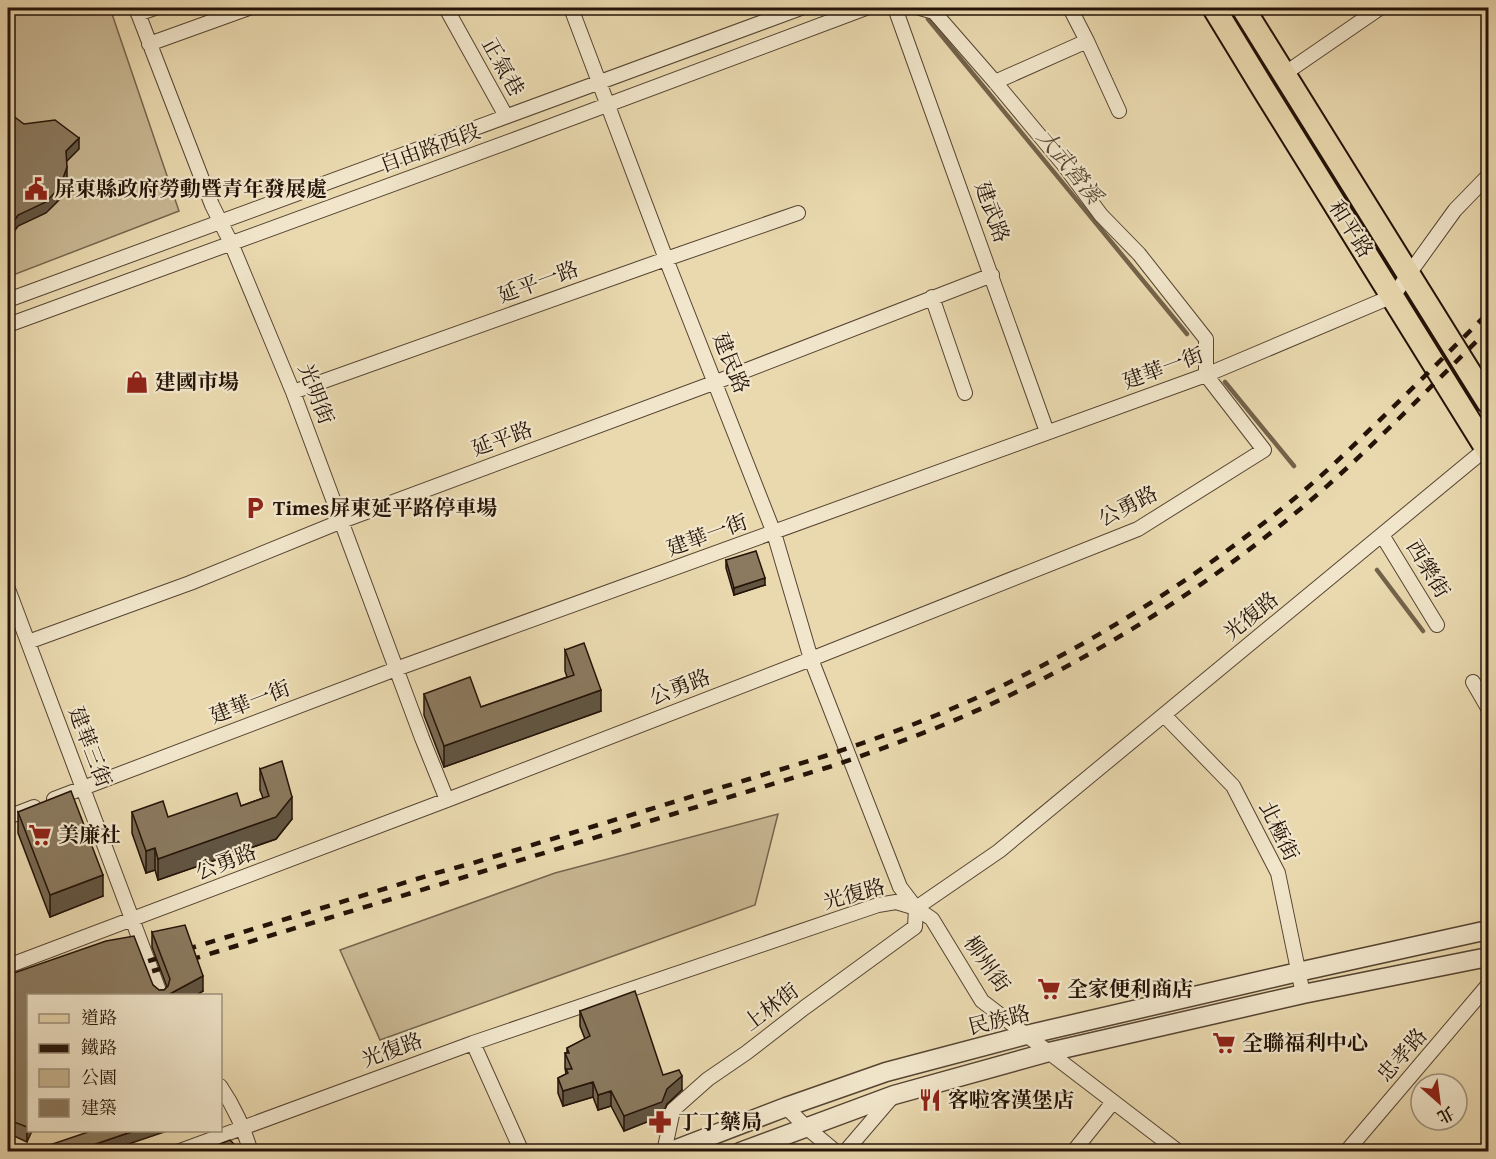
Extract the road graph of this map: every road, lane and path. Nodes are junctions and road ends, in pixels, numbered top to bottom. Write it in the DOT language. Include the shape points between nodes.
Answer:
graph roads {
  1 [pos="155,8"];
  2 [pos="249,8"];
  3 [pos="446,8"];
  4 [pos="571,8"];
  5 [pos="801,8"];
  6 [pos="866,8"];
  7 [pos="896,8"];
  8 [pos="920,8"];
  9 [pos="1070,8"];
  10 [pos="1214,8"];
  11 [pos="1243,8"];
  12 [pos="1380,8"];
  13 [pos="137,11"];
  14 [pos="1087,41"];
  15 [pos="149,44"];
  16 [pos="1284,74"];
  17 [pos="600,81"];
  18 [pos="995,82"];
  19 [pos="608,104"];
  20 [pos="1119,111"];
  21 [pos="506,116"];
  22 [pos="1488,176"];
  23 [pos="798,213"];
  24 [pos="220,222"];
  25 [pos="231,243"];
  26 [pos="666,259"];
  27 [pos="992,275"];
  28 [pos="1409,275"];
  29 [pos="1393,296"];
  30 [pos="932,297"];
  31 [pos="8,300"];
  32 [pos="8,325"];
  33 [pos="1206,375"];
  34 [pos="716,382"];
  35 [pos="293,392"];
  36 [pos="965,393"];
  37 [pos="1488,402"];
  38 [pos="1047,432"];
  39 [pos="1488,449"];
  40 [pos="342,521"];
  41 [pos="774,533"];
  42 [pos="1382,535"];
  43 [pos="8,589"];
  44 [pos="1437,625"];
  45 [pos="28,642"];
  46 [pos="811,659"];
  47 [pos="396,669"];
  48 [pos="1473,682"];
  49 [pos="1488,708"];
  50 [pos="1164,715"];
  51 [pos="842,737"];
  52 [pos="83,788"];
  53 [pos="447,800"];
  54 [pos="8,817"];
  55 [pos="916,908"];
  56 [pos="133,920"];
  57 [pos="1488,930"];
  58 [pos="1488,957"];
  59 [pos="8,966"];
  60 [pos="1298,972"];
  61 [pos="1488,985"];
  62 [pos="160,994"];
  63 [pos="1303,994"];
  64 [pos="1026,1035"];
  65 [pos="473,1043"];
  66 [pos="1049,1052"];
  67 [pos="222,1089"];
  68 [pos="894,1095"];
  69 [pos="1113,1102"];
  70 [pos="786,1107"];
  71 [pos="806,1127"];
  72 [pos="244,1128"];
  73 [pos="177,1152"];
  74 [pos="251,1152"];
  75 [pos="522,1152"];
  76 [pos="664,1152"];
  77 [pos="669,1152"];
  78 [pos="740,1152"];
  79 [pos="836,1152"];
  80 [pos="845,1152"];
  81 [pos="1073,1152"];
  82 [pos="1179,1152"];
  83 [pos="1346,1152"];
  1 -- 13 [label="street"];
  2 -- 15 [label="street"];
  3 -- 21 [label="street, 正氣巷"];
  4 -- 17 [label="street, 建民路"];
  5 -- 17 [label="street, 自由路西段"];
  6 -- 19 [label="street, 自由路西段"];
  7 -- 27 [label="street, 建武路"];
  8 -- 18 [label="street" via="934,12"];
  9 -- 14 [label="street"];
  10 -- 29 [label="main road, 和平路"];
  11 -- 16 [label="main road, 和平路"];
  12 -- 16 [label="street"];
  13 -- 15 [label="street, 光明街"];
  14 -- 18 [label="street"];
  14 -- 20 [label="street"];
  15 -- 24 [label="street, 光明街"];
  16 -- 28 [label="main road, 和平路"];
  17 -- 19 [label="street, 建民路"];
  17 -- 21 [label="street, 自由路西段"];
  18 -- 33 [label="street" via="1206,339"];
  19 -- 25 [label="street, 自由路西段"];
  19 -- 26 [label="street, 建民路"];
  21 -- 24 [label="street, 自由路西段"];
  22 -- 28 [label="street, 建華一街" via="1455,210"];
  23 -- 26 [label="street, 延平一路"];
  24 -- 25 [label="street, 光明街"];
  24 -- 31 [label="street, 自由路西段"];
  25 -- 32 [label="street, 自由路西段"];
  25 -- 35 [label="street, 光明街"];
  26 -- 34 [label="street, 建民路"];
  26 -- 35 [label="street, 延平一路"];
  27 -- 30 [label="street, 延平路"];
  27 -- 38 [label="street, 建武路"];
  28 -- 29 [label="street, 建華一街"];
  28 -- 37 [label="main road, 和平路"];
  29 -- 33 [label="street, 建華一街"];
  29 -- 39 [label="main road, 和平路"];
  30 -- 34 [label="street, 延平路"];
  30 -- 36 [label="street"];
  33 -- 38 [label="street, 建華一街"];
  33 -- 46 [label="street, 公勇路" via="1264,450 1138,529"];
  34 -- 40 [label="street, 延平路"];
  34 -- 41 [label="street, 建民路"];
  35 -- 40 [label="street, 光明街"];
  38 -- 41 [label="street, 建華一街"];
  39 -- 42 [label="street, 光復路"];
  40 -- 45 [label="street, 延平路" via="190,583"];
  40 -- 47 [label="street, 光明街"];
  41 -- 46 [label="street, 建民路"];
  41 -- 47 [label="street, 建華一街"];
  42 -- 44 [label="street, 西樂街"];
  42 -- 50 [label="street, 光復路"];
  43 -- 45 [label="street, 建華三街"];
  45 -- 52 [label="street, 建華三街"];
  46 -- 51 [label="street, 建民路"];
  46 -- 53 [label="street, 公勇路"];
  47 -- 52 [label="street, 建華一街"];
  47 -- 53 [label="street, 光明街"];
  48 -- 49 [label="street"];
  50 -- 55 [label="street, 光復路" via="999,851"];
  50 -- 60 [label="street, 北極街" via="1233,786 1278,873"];
  51 -- 55 [label="street, 柳州街" via="900,887"];
  52 -- 54 [label="street, 建華一街"];
  52 -- 56 [label="street, 建華三街"];
  53 -- 56 [label="street, 公勇路"];
  55 -- 64 [label="street, 柳州街" via="932,919 982,1001"];
  55 -- 65 [label="street, 光復路" via="896,902 878,905"];
  55 -- 76 [label="street, 上林街" via="915,927 708,1079 674,1110"];
  56 -- 59 [label="street, 公勇路"];
  56 -- 62 [label="street, 建華三街"];
  57 -- 60 [label="street, 民族路"];
  58 -- 63 [label="street, 民族路"];
  60 -- 63 [label="street, 北極街"];
  60 -- 64 [label="street, 民族路"];
  61 -- 83 [label="street, 忠孝路"];
  63 -- 66 [label="street, 民族路"];
  64 -- 66 [label="street, 柳州街"];
  64 -- 70 [label="street, 民族路" via="886,1072"];
  65 -- 72 [label="street, 光復路"];
  65 -- 75 [label="street"];
  66 -- 68 [label="street, 民族路"];
  66 -- 69 [label="street, 柳州街"];
  67 -- 72 [label="street"];
  68 -- 71 [label="street, 民族路"];
  68 -- 80 [label="street"];
  69 -- 81 [label="street"];
  69 -- 82 [label="street, 柳州街"];
  70 -- 71 [label="street"];
  70 -- 77 [label="street, 民族路"];
  71 -- 78 [label="street, 民族路"];
  71 -- 79 [label="street"];
  72 -- 73 [label="street, 光復路"];
  72 -- 74 [label="street"];
}
